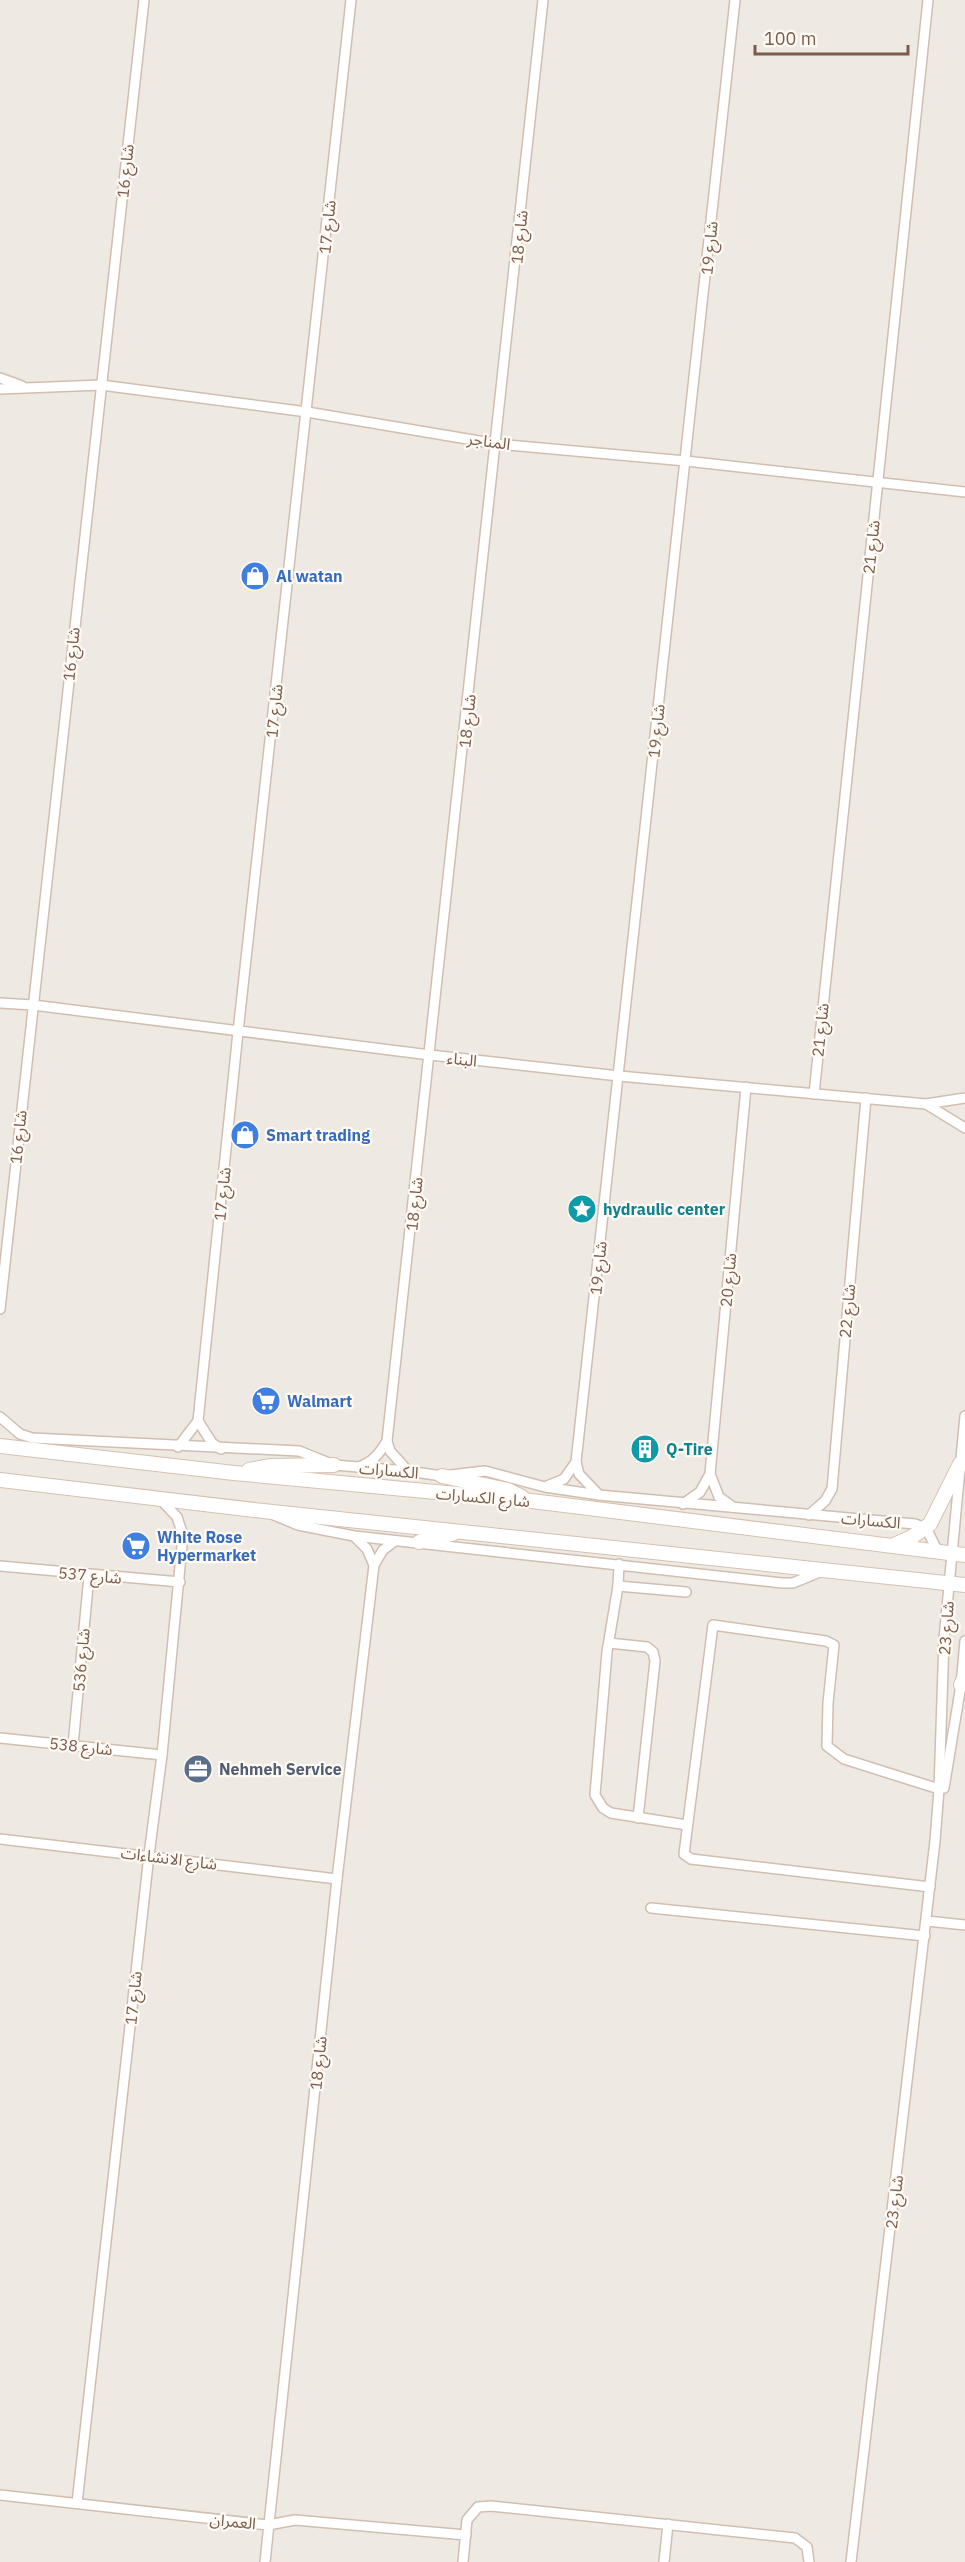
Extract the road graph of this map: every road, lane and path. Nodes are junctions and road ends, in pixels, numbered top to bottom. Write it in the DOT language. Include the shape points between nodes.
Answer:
graph roads {
  1 [pos="144,0"];
  2 [pos="351,0"];
  3 [pos="543,0"];
  4 [pos="735,0"];
  5 [pos="928,0"];
  6 [pos="0,378"];
  7 [pos="101,385"];
  8 [pos="24,387"];
  9 [pos="0,389"];
  10 [pos="307,412"];
  11 [pos="497,444"];
  12 [pos="686,460"];
  13 [pos="877,482"];
  14 [pos="962,493"];
  15 [pos="0,1003"];
  16 [pos="33,1005"];
  17 [pos="238,1032"];
  18 [pos="430,1056"];
  19 [pos="619,1076"];
  20 [pos="746,1087"];
  21 [pos="814,1094"];
  22 [pos="866,1098"];
  23 [pos="965,1098"];
  24 [pos="926,1104"];
  25 [pos="965,1128"];
  26 [pos="0,1309"];
  27 [pos="965,1416"];
  28 [pos="0,1418"];
  29 [pos="198,1421"];
  30 [pos="387,1441"];
  31 [pos="0,1446"];
  32 [pos="178,1447"];
  33 [pos="221,1449"];
  34 [pos="576,1461"];
  35 [pos="960,1464"];
  36 [pos="334,1465"];
  37 [pos="357,1467"];
  38 [pos="408,1471"];
  39 [pos="234,1473"];
  40 [pos="710,1473"];
  41 [pos="442,1476"];
  42 [pos="0,1480"];
  43 [pos="545,1487"];
  44 [pos="599,1495"];
  45 [pos="160,1499"];
  46 [pos="532,1501"];
  47 [pos="683,1504"];
  48 [pos="735,1509"];
  49 [pos="263,1511"];
  50 [pos="809,1515"];
  51 [pos="926,1528"];
  52 [pos="463,1532"];
  53 [pos="354,1536"];
  54 [pos="395,1541"];
  55 [pos="419,1542"];
  56 [pos="893,1545"];
  57 [pos="936,1550"];
  58 [pos="958,1553"];
  59 [pos="619,1564"];
  60 [pos="374,1565"];
  61 [pos="0,1566"];
  62 [pos="826,1569"];
  63 [pos="89,1576"];
  64 [pos="180,1582"];
  65 [pos="948,1583"];
  66 [pos="965,1585"];
  67 [pos="618,1586"];
  68 [pos="686,1592"];
  69 [pos="965,1641"];
  70 [pos="609,1643"];
  71 [pos="963,1680"];
  72 [pos="0,1738"];
  73 [pos="73,1745"];
  74 [pos="162,1755"];
  75 [pos="939,1789"];
  76 [pos="638,1818"];
  77 [pos="687,1824"];
  78 [pos="0,1839"];
  79 [pos="935,1841"];
  80 [pos="149,1855"];
  81 [pos="337,1879"];
  82 [pos="930,1887"];
  83 [pos="651,1908"];
  84 [pos="927,1921"];
  85 [pos="965,1925"];
  86 [pos="925,1936"];
  87 [pos="0,2495"];
  88 [pos="77,2503"];
  89 [pos="668,2524"];
  90 [pos="268,2525"];
  91 [pos="465,2535"];
  92 [pos="265,2562"];
  93 [pos="463,2562"];
  94 [pos="664,2562"];
  95 [pos="808,2562"];
  96 [pos="851,2562"];
  1 -- 7 [label="street, شارع 16"];
  2 -- 10 [label="street, شارع 17"];
  3 -- 11 [label="street, شارع 18"];
  4 -- 12 [label="street, شارع 19"];
  5 -- 13 [label="street, شارع 21"];
  6 -- 8 [label="street, المناجر"];
  7 -- 8 [label="street, المناجر"];
  7 -- 10 [label="street, المناجر"];
  7 -- 16 [label="street, شارع 16"];
  8 -- 9 [label="street, المناجر"];
  10 -- 11 [label="street, المناجر"];
  10 -- 17 [label="street, شارع 17"];
  11 -- 12 [label="street, المناجر"];
  11 -- 18 [label="street, شارع 18"];
  12 -- 13 [label="street, المناجر"];
  12 -- 19 [label="street, شارع 19"];
  13 -- 14 [label="street, المناجر"];
  13 -- 21 [label="street, شارع 21"];
  15 -- 16 [label="street, البناء"];
  16 -- 17 [label="street, البناء"];
  16 -- 26 [label="street, شارع 16"];
  17 -- 18 [label="street, البناء"];
  17 -- 29 [label="street, شارع 17"];
  18 -- 19 [label="street, البناء"];
  18 -- 30 [label="street, شارع 18"];
  19 -- 20 [label="street, البناء"];
  19 -- 34 [label="street, شارع 19"];
  20 -- 21 [label="street, البناء"];
  20 -- 40 [label="street, شارع 20"];
  21 -- 22 [label="street, البناء"];
  22 -- 24 [label="street, البناء"];
  22 -- 50 [label="street, شارع 22" via="832,1489 825,1502"];
  23 -- 24 [label="street, البناء"];
  24 -- 25 [label="street, البناء"];
  27 -- 35 [label="street, شارع 23"];
  28 -- 32 [label="street, الكسارات" via="32,1438"];
  29 -- 32 [label="street"];
  29 -- 33 [label="street" via="212,1443"];
  30 -- 37 [label="street" via="367,1464"];
  30 -- 38 [label="street" via="390,1451"];
  31 -- 39 [label="street, شارع الكسارات"];
  32 -- 33 [label="street, الكسارات"];
  33 -- 36 [label="street, الكسارات" via="299,1452"];
  34 -- 43 [label="street" via="564,1479"];
  34 -- 44 [label="street" via="579,1474"];
  35 -- 51 [label="street"];
  35 -- 58 [label="street, شارع 23"];
  36 -- 37 [label="street, الكسارات"];
  36 -- 39 [label="street" via="270,1466"];
  37 -- 38 [label="street, الكسارات"];
  38 -- 41 [label="street, الكسارات"];
  39 -- 46 [label="street, شارع الكسارات"];
  40 -- 47 [label="street" via="700,1492"];
  40 -- 48 [label="street" via="719,1497"];
  41 -- 43 [label="street, الكسارات" via="485,1472"];
  41 -- 46 [label="street" via="508,1490"];
  42 -- 45 [label="street"];
  43 -- 44 [label="street, الكسارات"];
  44 -- 47 [label="street, الكسارات"];
  45 -- 49 [label="street"];
  45 -- 64 [label="street, شارع 17" via="177,1517 183,1535"];
  46 -- 56 [label="street, شارع الكسارات"];
  47 -- 48 [label="street, الكسارات"];
  48 -- 50 [label="street, الكسارات"];
  49 -- 52 [label="street"];
  49 -- 53 [label="street" via="298,1525"];
  50 -- 51 [label="street, الكسارات"];
  51 -- 56 [label="street"];
  51 -- 57 [label="street"];
  52 -- 55 [label="street"];
  52 -- 62 [label="street"];
  53 -- 54 [label="street"];
  53 -- 60 [label="street" via="368,1549"];
  54 -- 55 [label="street"];
  54 -- 60 [label="street" via="383,1550"];
  55 -- 59 [label="street"];
  56 -- 57 [label="street, شارع الكسارات"];
  57 -- 58 [label="street, شارع الكسارات"];
  58 -- 65 [label="street, شارع 23"];
  59 -- 62 [label="street" via="793,1583"];
  59 -- 67 [label="street"];
  60 -- 81 [label="street, شارع 18"];
  61 -- 63 [label="street, شارع 537"];
  62 -- 65 [label="street"];
  63 -- 64 [label="street, شارع 537"];
  63 -- 73 [label="street, شارع 536"];
  64 -- 74 [label="street, شارع 17"];
  65 -- 66 [label="street"];
  65 -- 75 [label="street, شارع 23"];
  67 -- 68 [label="street"];
  67 -- 70 [label="street"];
  69 -- 71 [label="street, شارع 23"];
  70 -- 76 [label="street" via="595,1795 611,1813"];
  70 -- 76 [label="street" via="646,1647 653,1652 655,1661"];
  71 -- 79 [label="street, شارع 23"];
  72 -- 73 [label="street, شارع 538"];
  73 -- 74 [label="street, شارع 538"];
  74 -- 80 [label="street, شارع 17"];
  75 -- 77 [label="street" via="844,1760 827,1746 834,1645 713,1625"];
  75 -- 79 [label="street, شارع 23"];
  76 -- 77 [label="street"];
  77 -- 82 [label="street" via="684,1854 691,1859"];
  78 -- 80 [label="street, شارع الانشاءات"];
  79 -- 82 [label="street, شارع 23"];
  80 -- 81 [label="street, شارع الانشاءات"];
  80 -- 88 [label="street, شارع 17"];
  81 -- 90 [label="street, شارع 18"];
  82 -- 84 [label="street, شارع 23"];
  83 -- 86 [label="street"];
  84 -- 85 [label="street"];
  84 -- 86 [label="street, شارع 23"];
  86 -- 96 [label="street, شارع 23"];
  87 -- 88 [label="street, العمران"];
  88 -- 90 [label="street, العمران"];
  89 -- 91 [label="street" via="491,2506 477,2507 471,2513"];
  89 -- 94 [label="street"];
  89 -- 95 [label="street" via="795,2538 807,2547"];
  90 -- 91 [label="street, العمران" via="295,2520"];
  90 -- 92 [label="street, شارع 18"];
  91 -- 93 [label="street"];
}
